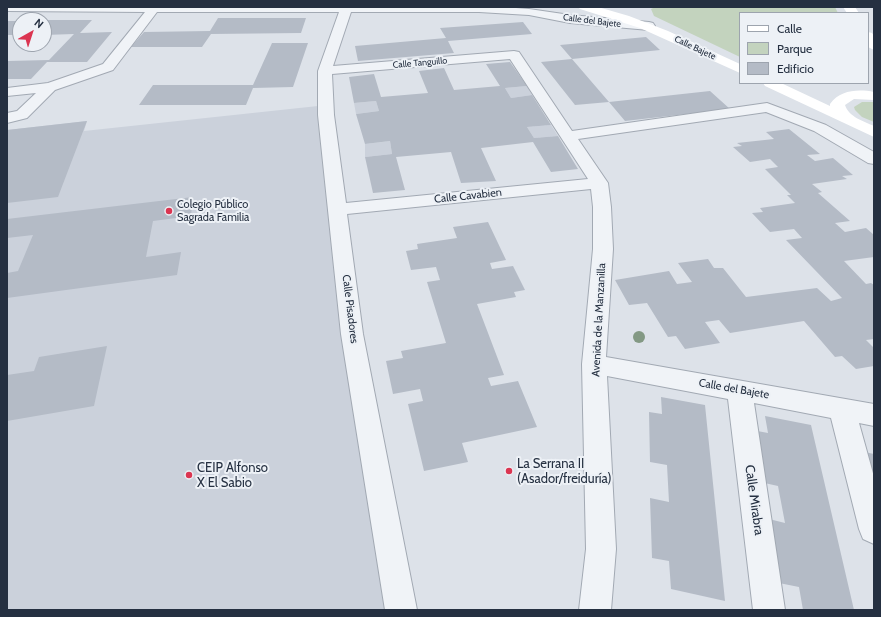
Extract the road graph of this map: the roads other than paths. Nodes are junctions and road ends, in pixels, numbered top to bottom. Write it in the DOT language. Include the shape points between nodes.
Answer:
graph roads {
  1 [pos="584,7"];
  2 [pos="630,7"];
  3 [pos="7,8"];
  4 [pos="153,9"];
  5 [pos="346,10"];
  6 [pos="649,26"];
  7 [pos="514,55"];
  8 [pos="739,69"];
  9 [pos="325,71"];
  10 [pos="772,84"];
  11 [pos="775,84"];
  12 [pos="50,87"];
  13 [pos="874,89"];
  14 [pos="7,92"];
  15 [pos="853,95"];
  16 [pos="874,96"];
  17 [pos="7,118"];
  18 [pos="867,128"];
  19 [pos="569,136"];
  20 [pos="874,159"];
  21 [pos="599,183"];
  22 [pos="338,209"];
  23 [pos="594,364"];
  24 [pos="739,390"];
  25 [pos="842,409"];
  26 [pos="874,415"];
  27 [pos="874,528"];
  28 [pos="401,610"];
  29 [pos="595,610"];
  30 [pos="769,610"];
  1 -- 6 [label="main road"];
  2 -- 6 [label="main road" via="630,12"];
  3 -- 4 [label="street, Calle del Bajete"];
  4 -- 5 [label="street, Calle del Bajete"];
  4 -- 12 [label="street" via="108,67"];
  5 -- 6 [label="street, Calle del Bajete" via="506,10"];
  5 -- 9 [label="street, Calle Pisadores"];
  6 -- 8 [label="main road, Calle Bajete"];
  7 -- 9 [label="street, Calle Tanguillo"];
  7 -- 19 [label="street, Avenida de la Manzanilla"];
  9 -- 22 [label="street, Calle Pisadores" via="326,115"];
  10 -- 18 [label="main road"];
  11 -- 15 [label="main road" via="824,93"];
  12 -- 14 [label="street"];
  12 -- 17 [label="street" via="22,115"];
  13 -- 15 [label="main road"];
  15 -- 16 [label="main road"];
  15 -- 18 [label="main road" via="841,99 838,110"];
  19 -- 20 [label="street" via="767,107 820,128"];
  19 -- 21 [label="street, Avenida de la Manzanilla"];
  21 -- 22 [label="street, Calle Cavabien"];
  21 -- 23 [label="street, Avenida de la Manzanilla" via="603,250"];
  22 -- 28 [label="street, Calle Pisadores" via="352,334"];
  23 -- 24 [label="street, Calle del Bajete"];
  23 -- 29 [label="street, Avenida de la Manzanilla" via="600,549"];
  24 -- 25 [label="street, Calle del Bajete"];
  24 -- 30 [label="street, Calle Mirabra"];
  25 -- 26 [label="street, Calle del Bajete"];
  25 -- 27 [label="street"];
}
